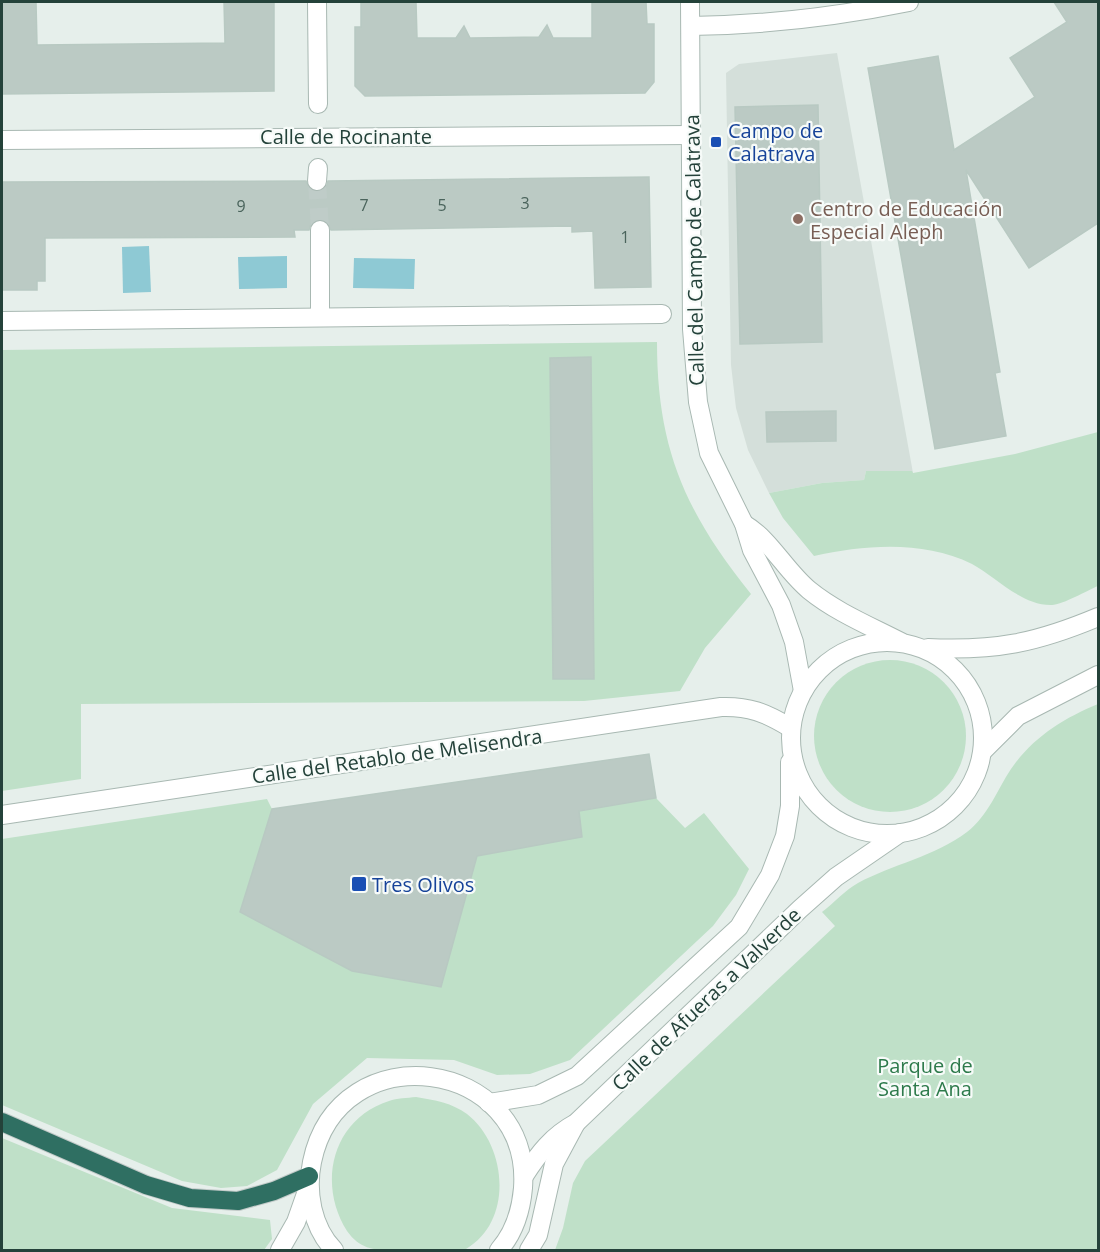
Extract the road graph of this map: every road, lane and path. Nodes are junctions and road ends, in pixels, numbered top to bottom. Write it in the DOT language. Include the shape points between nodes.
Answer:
graph roads {
  1 [pos="317,2"];
  2 [pos="690,2"];
  3 [pos="909,2"];
  4 [pos="691,26"];
  5 [pos="318,104"];
  6 [pos="692,135"];
  7 [pos="2,140"];
  8 [pos="320,230"];
  9 [pos="662,314"];
  10 [pos="320,317"];
  11 [pos="2,321"];
  12 [pos="744,525"];
  13 [pos="1098,617"];
  14 [pos="901,642"];
  15 [pos="920,647"];
  16 [pos="1098,675"];
  17 [pos="802,691"];
  18 [pos="789,734"];
  19 [pos="983,751"];
  20 [pos="2,815"];
  21 [pos="900,833"];
  22 [pos="489,1102"];
  23 [pos="2,1122"];
  24 [pos="576,1123"];
  25 [pos="524,1176"];
  26 [pos="309,1182"];
  27 [pos="280,1251"];
  28 [pos="334,1251"];
  29 [pos="499,1251"];
  30 [pos="529,1251"];
  1 -- 5 [label="street"];
  2 -- 4 [label="street, Calle del Campo de Calatrava"];
  3 -- 4 [label="street" via="844,16"];
  4 -- 6 [label="street, Calle del Campo de Calatrava"];
  6 -- 7 [label="street, Calle de Rocinante"];
  6 -- 12 [label="street, Calle del Campo de Calatrava" via="692,329 698,402 709,453"];
  8 -- 10 [label="street"];
  9 -- 10 [label="street"];
  10 -- 11 [label="street"];
  12 -- 14 [label="street, Calle del Campo de Calatrava" via="756,531 788,571 814,594"];
  12 -- 17 [label="street, Calle del Campo de Calatrava" via="794,642"];
  13 -- 15 [label="street" via="1002,648"];
  14 -- 15 [label="street"];
  14 -- 17 [label="street" via="875,642 850,649 828,661"];
  15 -- 19 [label="street" via="944,657 962,676 980,717"];
  16 -- 19 [label="street" via="1018,716"];
  17 -- 18 [label="street"];
  18 -- 20 [label="street, Calle del Retablo de Melisendra" via="759,710 722,708"];
  18 -- 21 [label="street" via="795,769 807,792 827,812 870,834"];
  18 -- 22 [label="street, Calle de Afueras a Valverde" via="790,806 785,836 770,875 739,927 577,1076 538,1095"];
  19 -- 21 [label="street" via="967,791 952,809 930,824"];
  21 -- 24 [label="street, Calle de Afueras a Valverde" via="836,877 800,909"];
  22 -- 25 [label="street" via="507,1124 519,1149"];
  22 -- 26 [label="street" via="465,1085 435,1076 406,1075 376,1082 350,1097 329,1119 315,1146"];
  23 -- 26 [label="highway" via="146,1185 190,1198 238,1201"];
  24 -- 25 [label="street, Calle de Afueras a Valverde" via="557,1133"];
  24 -- 30 [label="street" via="555,1164 538,1235"];
  25 -- 29 [label="street" via="522,1202 514,1227"];
  26 -- 27 [label="street" via="296,1222"];
  26 -- 28 [label="street" via="317,1224"];
}
